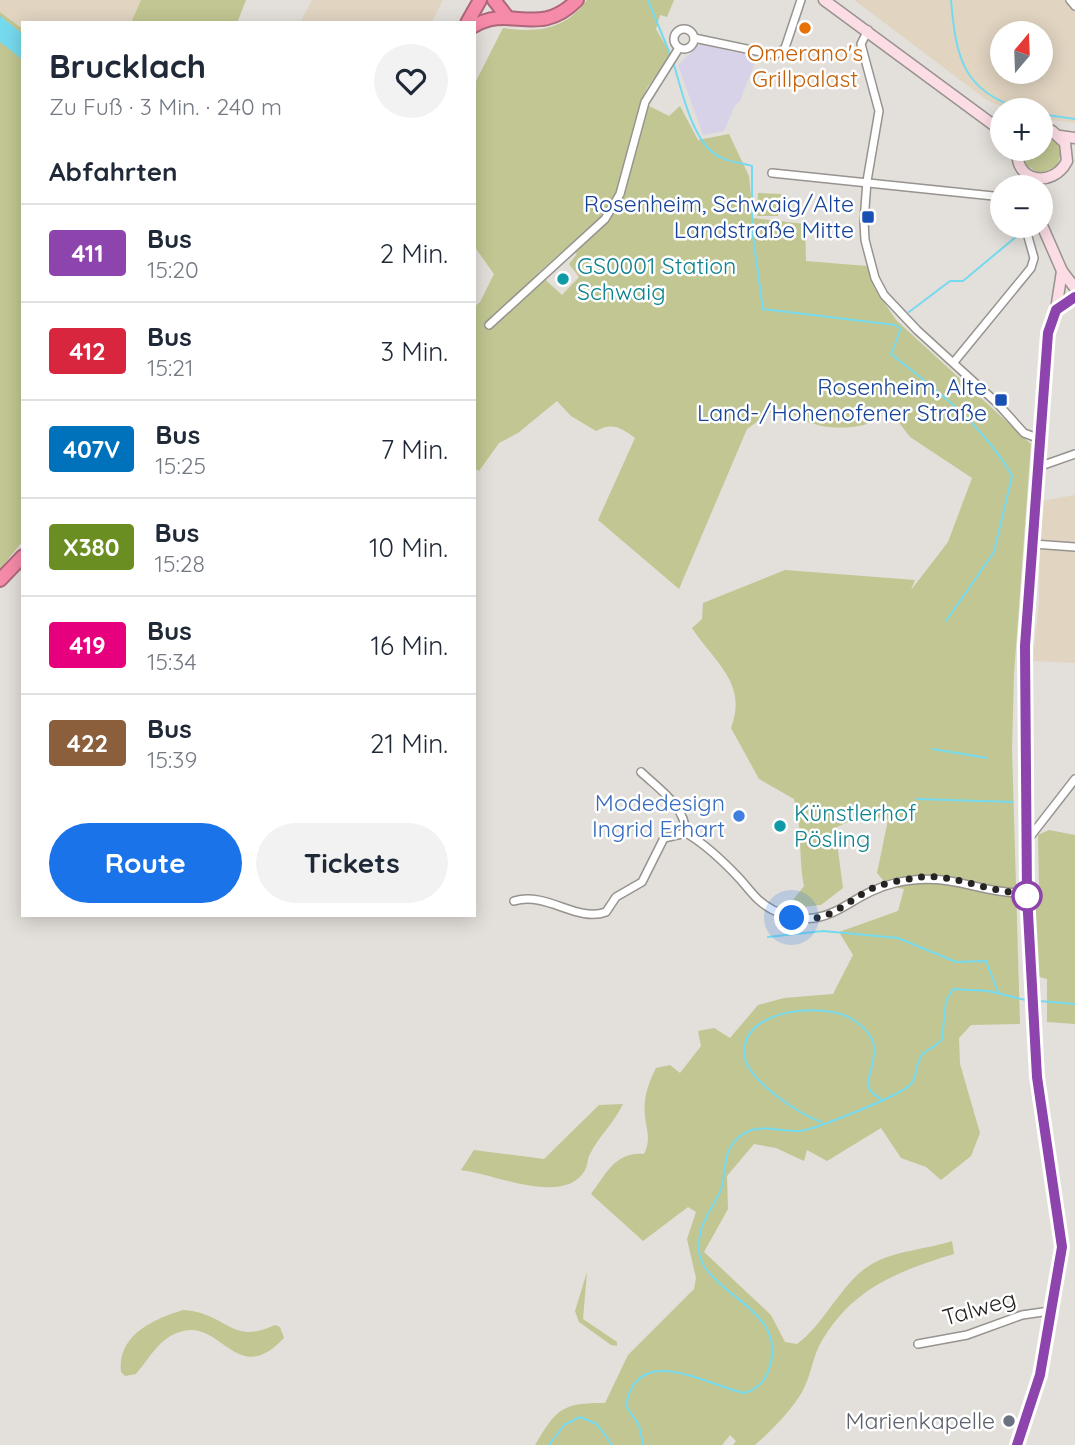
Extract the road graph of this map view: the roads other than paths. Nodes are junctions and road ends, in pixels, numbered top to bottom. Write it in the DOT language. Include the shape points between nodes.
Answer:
graph roads {
  1 [pos="481,0"];
  2 [pos="494,0"];
  3 [pos="577,0"];
  4 [pos="802,0"];
  5 [pos="824,0"];
  6 [pos="1070,0"];
  7 [pos="1075,6"];
  8 [pos="508,18"];
  9 [pos="468,21"];
  10 [pos="476,25"];
  11 [pos="868,30"];
  12 [pos="694,38"];
  13 [pos="679,48"];
  14 [pos="973,107"];
  15 [pos="990,116"];
  16 [pos="990,121"];
  17 [pos="1053,133"];
  18 [pos="1060,136"];
  19 [pos="1075,138"];
  20 [pos="1075,153"];
  21 [pos="1017,161"];
  22 [pos="1067,161"];
  23 [pos="772,173"];
  24 [pos="1027,175"];
  25 [pos="1053,177"];
  26 [pos="867,181"];
  27 [pos="990,195"];
  28 [pos="1028,238"];
  29 [pos="1048,238"];
  30 [pos="1062,271"];
  31 [pos="1075,288"];
  32 [pos="1075,297"];
  33 [pos="1056,310"];
  34 [pos="489,325"];
  35 [pos="954,362"];
  36 [pos="1040,439"];
  37 [pos="1075,454"];
  38 [pos="1038,467"];
  39 [pos="1032,544"];
  40 [pos="1075,547"];
  41 [pos="21,558"];
  42 [pos="0,580"];
  43 [pos="641,772"];
  44 [pos="1075,779"];
  45 [pos="686,833"];
  46 [pos="1026,842"];
  47 [pos="1027,893"];
  48 [pos="514,901"];
  49 [pos="1051,1311"];
  50 [pos="918,1344"];
  51 [pos="1016,1445"];
  1 -- 9 [label="highway"];
  2 -- 8 [label="highway"];
  3 -- 8 [label="highway" via="564,12 540,21"];
  4 -- 12 [label="street" via="785,48 775,55"];
  5 -- 11 [label="main road"];
  6 -- 7 [label="street"];
  8 -- 10 [label="highway" via="486,19"];
  11 -- 14 [label="main road"];
  11 -- 26 [label="street" via="861,44 879,111"];
  12 -- 13 [label="street" via="690,47"];
  12 -- 13 [label="street" via="688,31 679,31 674,41"];
  13 -- 34 [label="street" via="645,102 620,194 605,219"];
  14 -- 15 [label="main road"];
  14 -- 16 [label="main road"];
  17 -- 18 [label="main road"];
  18 -- 19 [label="main road"];
  18 -- 22 [label="main road"];
  20 -- 22 [label="main road"];
  21 -- 24 [label="main road"];
  22 -- 25 [label="main road"];
  23 -- 26 [label="street"];
  26 -- 27 [label="street"];
  26 -- 35 [label="street" via="865,240 875,278 896,308"];
  28 -- 35 [label="street" via="1034,258 1031,268"];
  29 -- 30 [label="main road"];
  30 -- 31 [label="main road"];
  30 -- 33 [label="main road"];
  32 -- 33 [label="main road"];
  33 -- 36 [label="main road" via="1048,333"];
  35 -- 36 [label="street" via="1024,433"];
  36 -- 38 [label="main road"];
  37 -- 38 [label="street"];
  38 -- 39 [label="main road"];
  39 -- 40 [label="street"];
  39 -- 46 [label="main road" via="1025,646"];
  41 -- 42 [label="highway"];
  43 -- 45 [label="street" via="674,803 685,821"];
  44 -- 46 [label="street"];
  45 -- 47 [label="street" via="727,865 756,900 792,918 829,916 874,888 918,877"];
  45 -- 48 [label="street" via="664,838 642,883 616,897 607,912 589,914 533,897"];
  46 -- 47 [label="main road"];
  47 -- 49 [label="main road" via="1037,1077 1062,1247"];
  49 -- 50 [label="street, Talweg"];
  49 -- 51 [label="main road" via="1040,1375"];
}
